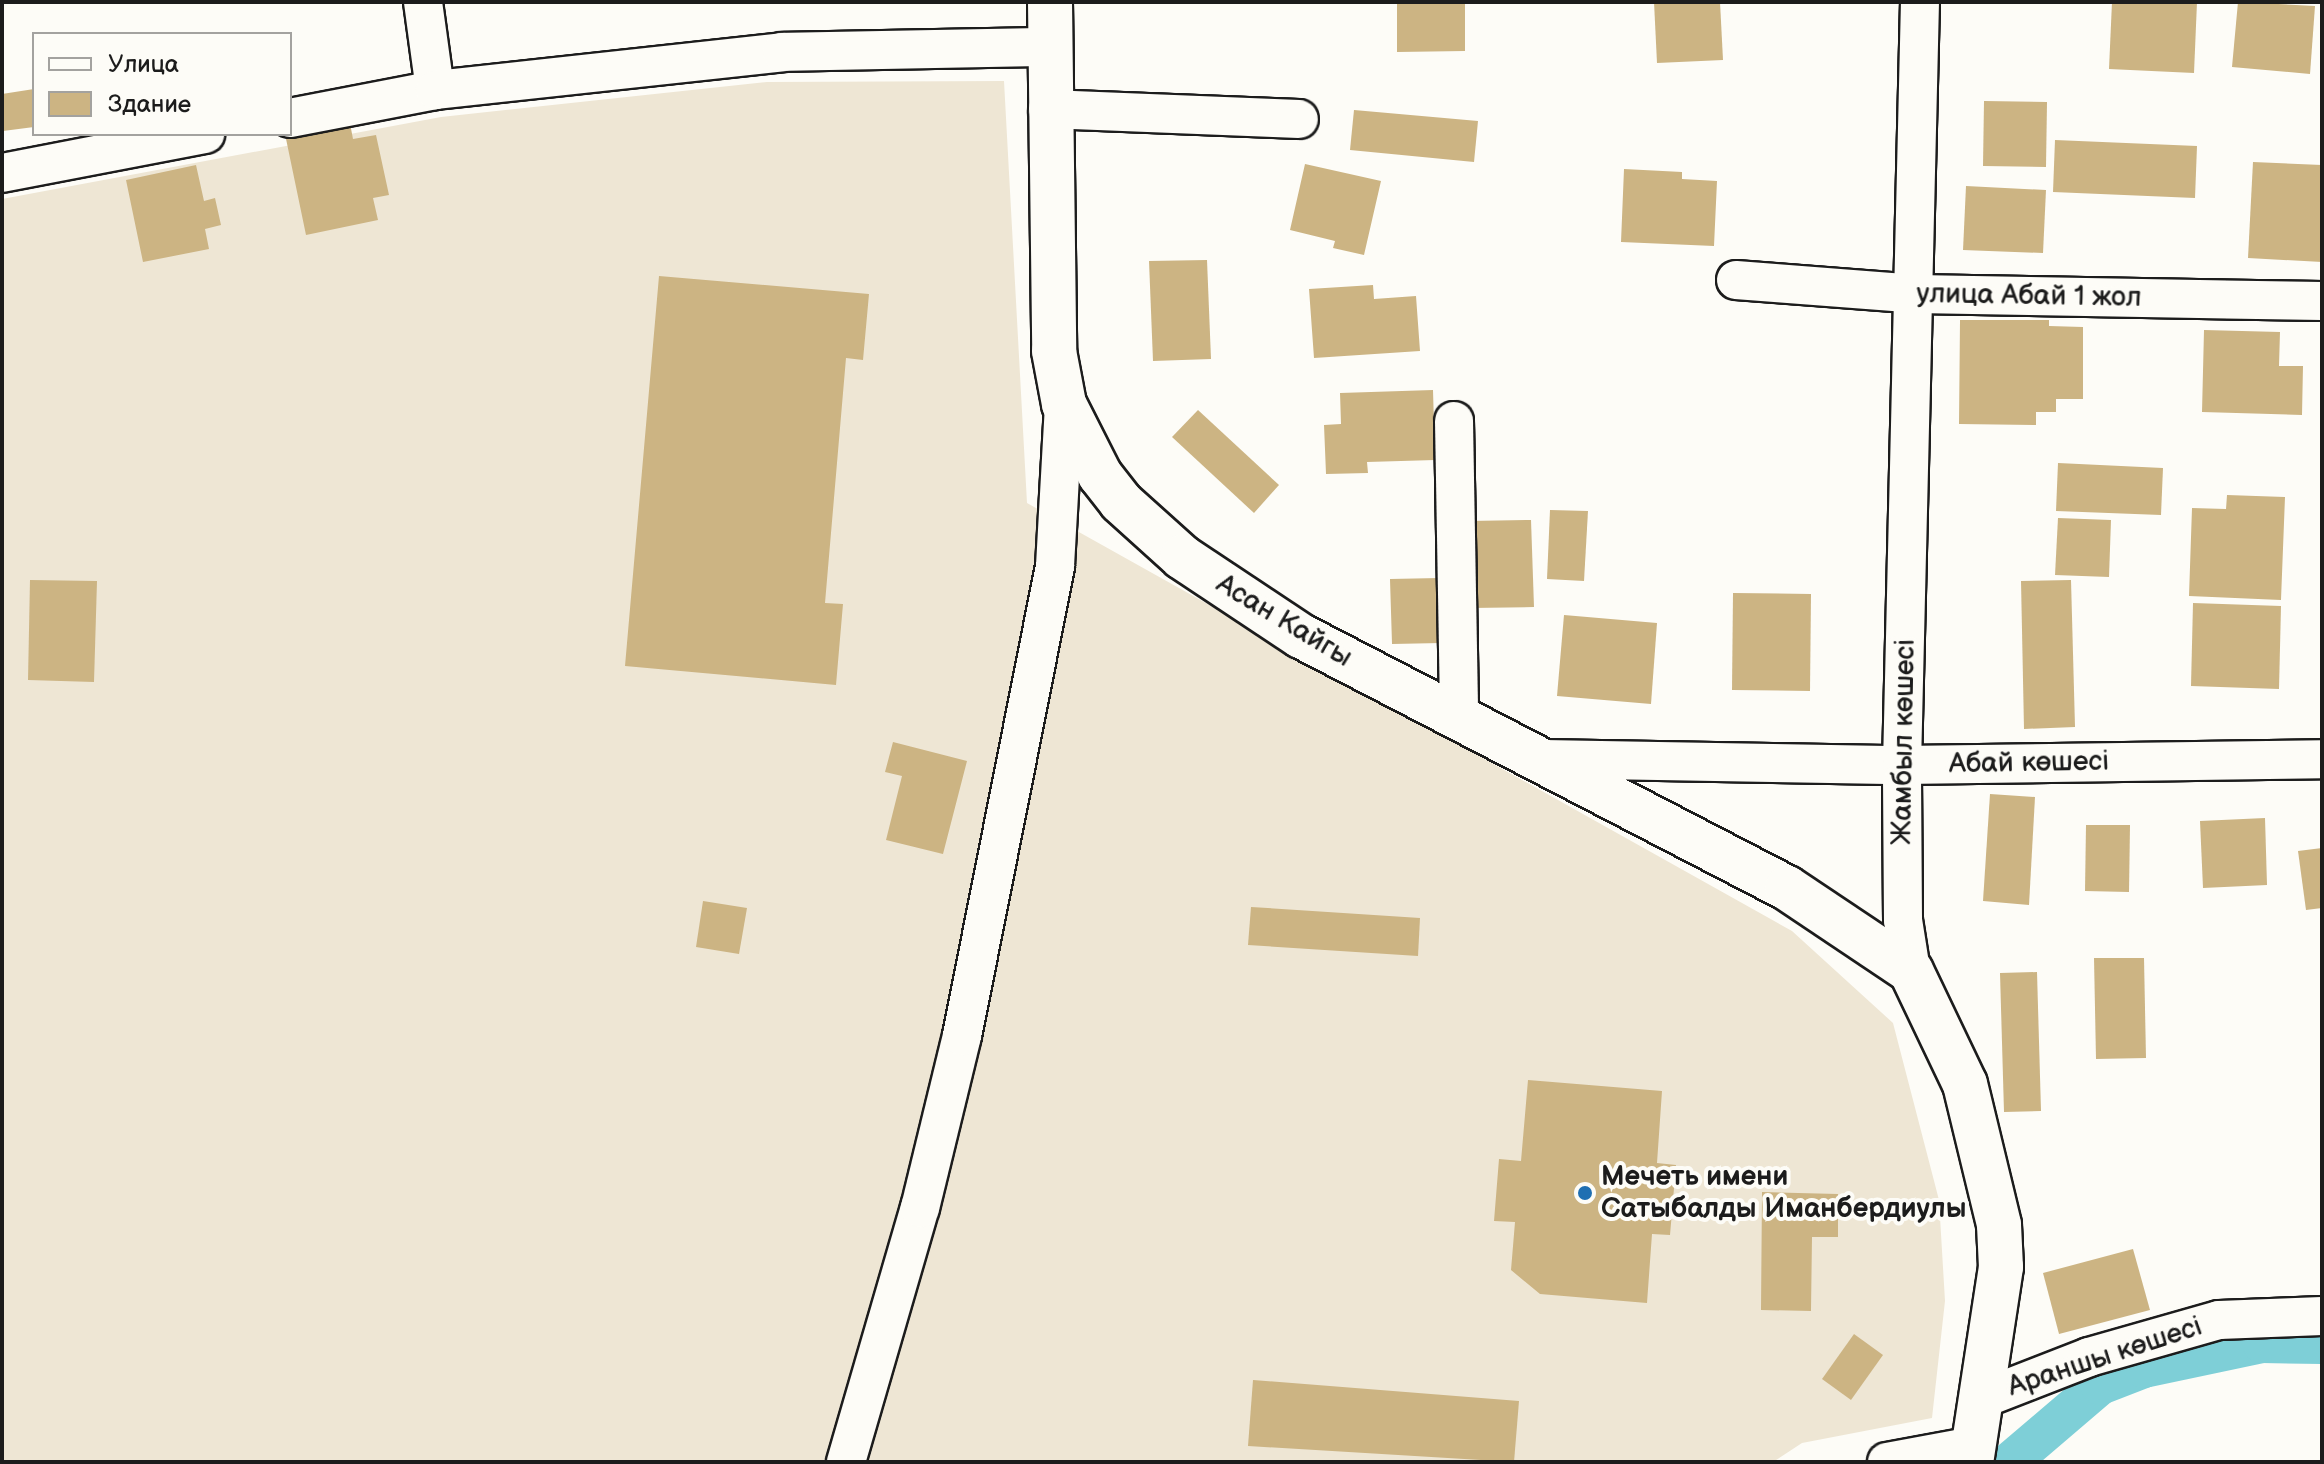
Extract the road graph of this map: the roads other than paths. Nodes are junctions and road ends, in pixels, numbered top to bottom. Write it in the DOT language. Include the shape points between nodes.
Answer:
graph roads {
  1 [pos="423,2"];
  2 [pos="1050,2"];
  3 [pos="1920,2"];
  4 [pos="1048,47"];
  5 [pos="435,90"];
  6 [pos="1048,109"];
  7 [pos="292,118"];
  8 [pos="1299,119"];
  9 [pos="195,136"];
  10 [pos="2,173"];
  11 [pos="1736,280"];
  12 [pos="1916,294"];
  13 [pos="2322,301"];
  14 [pos="1064,404"];
  15 [pos="1454,421"];
  16 [pos="1459,717"];
  17 [pos="1543,759"];
  18 [pos="2322,759"];
  19 [pos="1902,765"];
  20 [pos="1911,971"];
  21 [pos="2322,1316"];
  22 [pos="1984,1398"];
  23 [pos="1972,1452"];
  24 [pos="846,1462"];
  25 [pos="1887,1462"];
  1 -- 5 [label="street"];
  2 -- 4 [label="main road, Асан Кайгы"];
  3 -- 12 [label="street, Жамбыл көшесі"];
  4 -- 5 [label="street" via="782,52"];
  4 -- 6 [label="main road, Асан Кайгы"];
  5 -- 7 [label="street"];
  6 -- 8 [label="street"];
  6 -- 14 [label="main road, Асан Кайгы" via="1054,351"];
  9 -- 10 [label="street"];
  11 -- 12 [label="street, улица Абай 1 жол"];
  12 -- 13 [label="street, улица Абай 1 жол"];
  12 -- 19 [label="street, Жамбыл көшесі"];
  14 -- 16 [label="main road, Асан Кайгы" via="1100,475 1121,502 1182,557 1301,636"];
  14 -- 24 [label="street" via="1055,566 965,1021 920,1208"];
  15 -- 16 [label="street"];
  16 -- 17 [label="main road, Асан Кайгы"];
  17 -- 19 [label="street, Абай көшесі"];
  17 -- 20 [label="main road, Асан Кайгы" via="1787,888"];
  18 -- 19 [label="street, Абай көшесі"];
  19 -- 20 [label="street, Жамбыл көшесі" via="1903,920"];
  20 -- 22 [label="main road, Жамбыл көшесі" via="1965,1084 1999,1225 2001,1267"];
  21 -- 22 [label="street, Араншы көшесі" via="2219,1320 2089,1357"];
  22 -- 23 [label="main road, Жамбыл көшесі"];
  23 -- 25 [label="street"];
}
